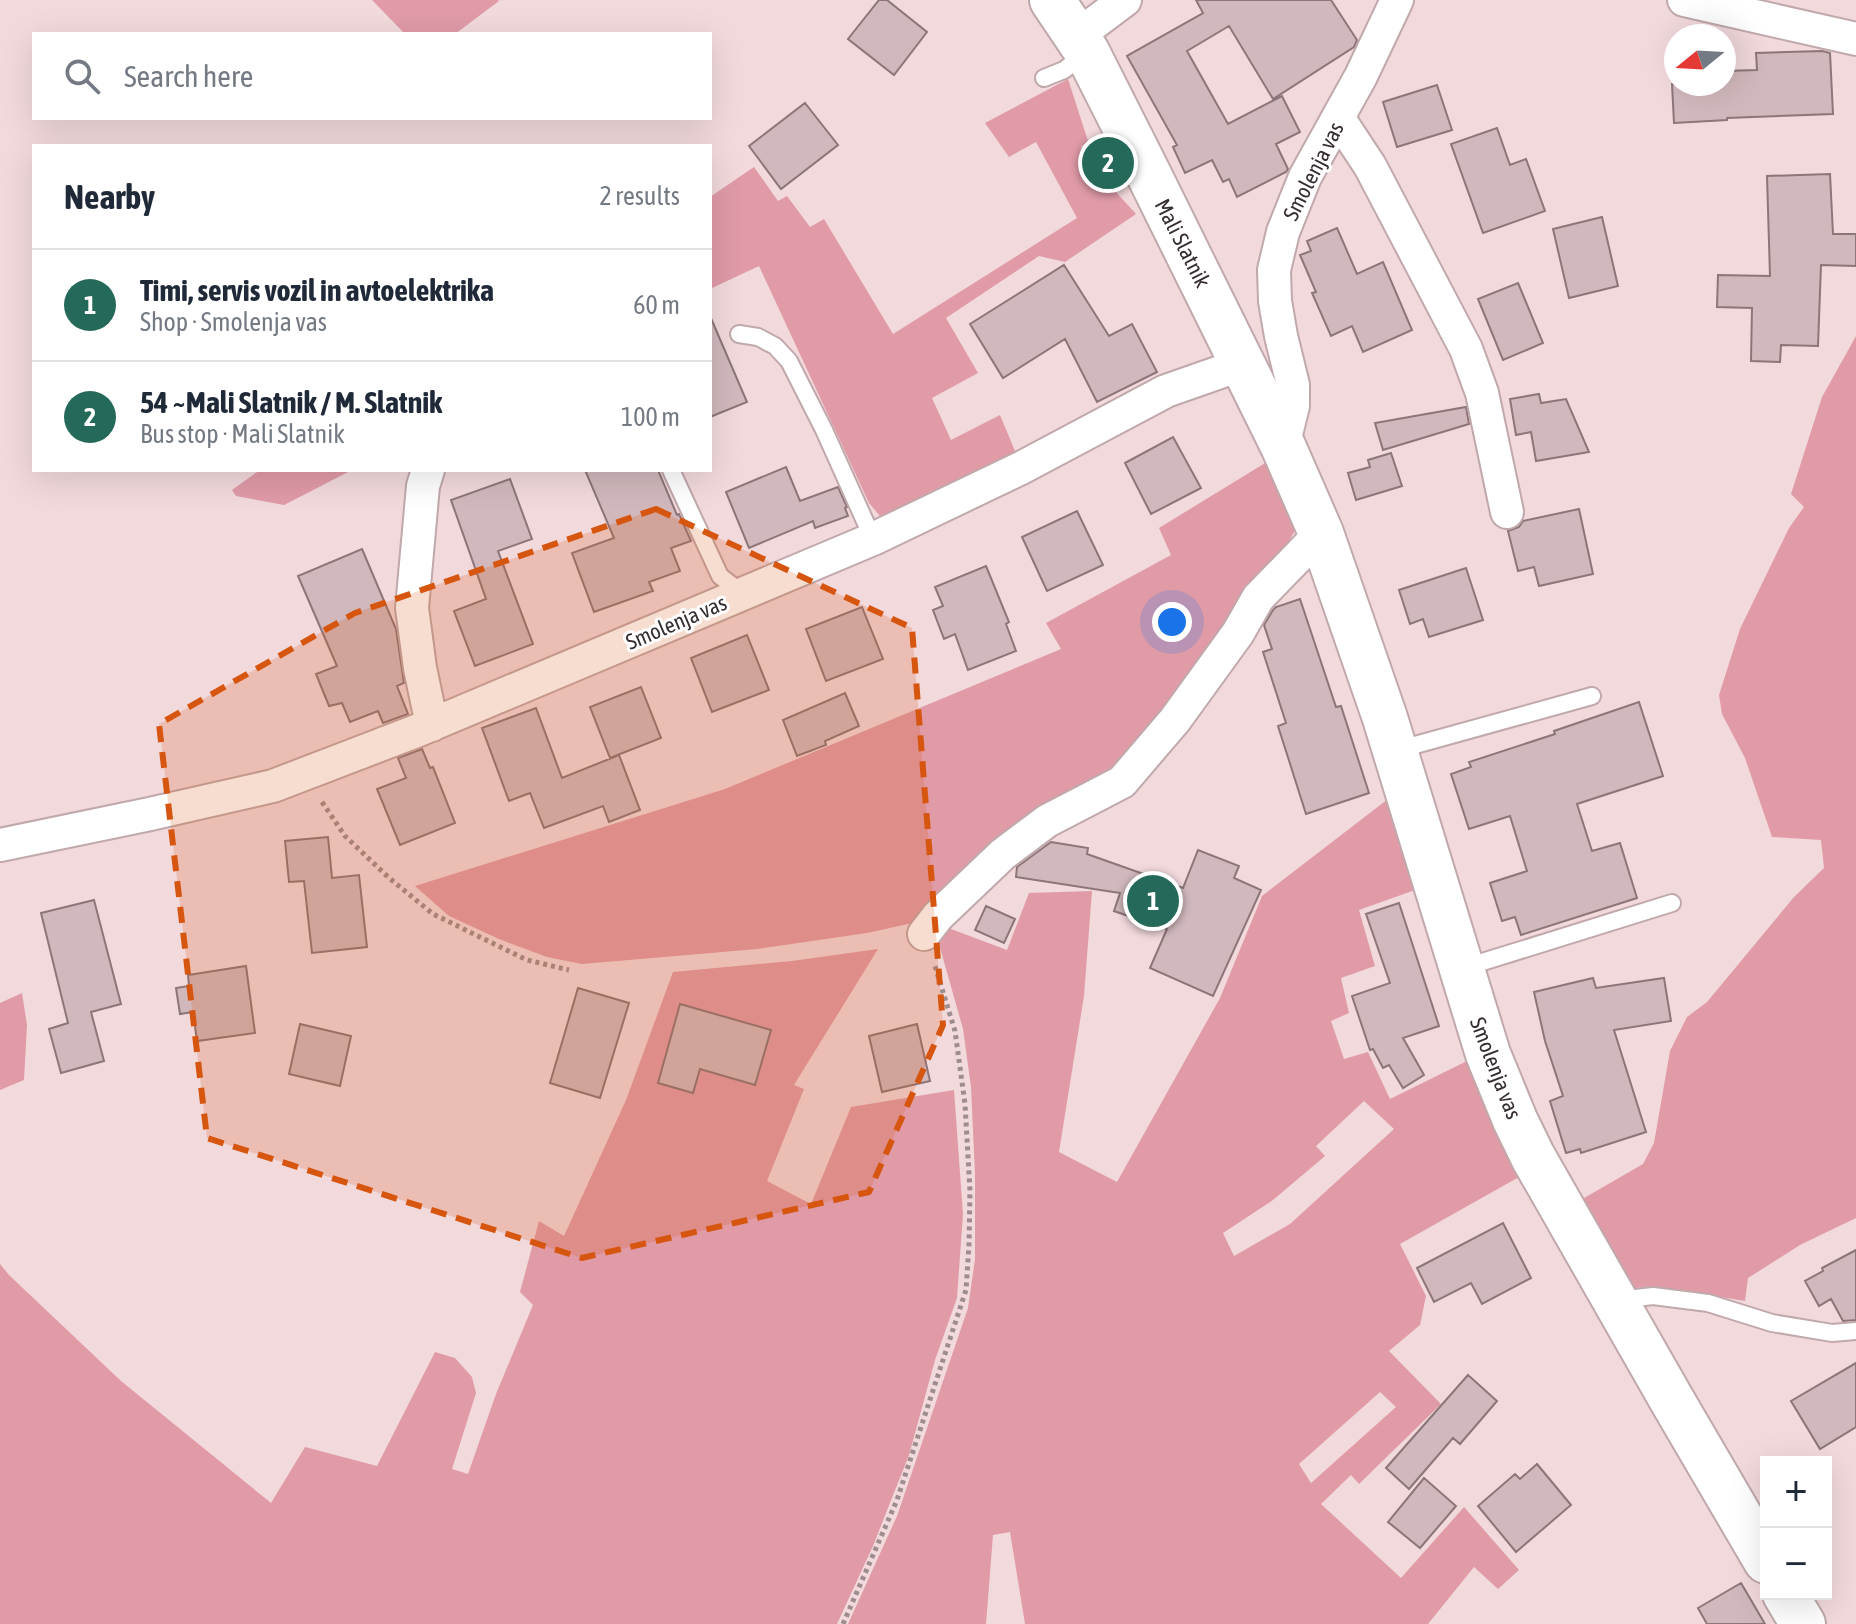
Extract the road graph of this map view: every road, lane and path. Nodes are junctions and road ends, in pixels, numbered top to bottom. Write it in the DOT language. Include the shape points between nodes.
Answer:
graph roads {
  1 [pos="1052,0"];
  2 [pos="1125,0"];
  3 [pos="1397,0"];
  4 [pos="1684,0"];
  5 [pos="1856,39"];
  6 [pos="1082,44"];
  7 [pos="1044,78"];
  8 [pos="1339,119"];
  9 [pos="739,334"];
  10 [pos="1243,364"];
  11 [pos="1283,446"];
  12 [pos="427,472"];
  13 [pos="672,472"];
  14 [pos="1507,512"];
  15 [pos="1321,533"];
  16 [pos="873,539"];
  17 [pos="743,594"];
  18 [pos="1592,696"];
  19 [pos="432,725"];
  20 [pos="1395,750"];
  21 [pos="304,774"];
  22 [pos="0,845"];
  23 [pos="1672,903"];
  24 [pos="924,934"];
  25 [pos="1463,968"];
  26 [pos="569,970"];
  27 [pos="1616,1301"];
  28 [pos="1856,1331"];
  29 [pos="1760,1551"];
  30 [pos="1789,1600"];
  31 [pos="843,1624"];
  32 [pos="1803,1624"];
  1 -- 6 [label="main road, Mali Slatnik"];
  2 -- 6 [label="street"];
  3 -- 8 [label="street, Smolenja vas"];
  4 -- 5 [label="street"];
  6 -- 7 [label="lane" via="1064,70"];
  6 -- 10 [label="main road, Mali Slatnik"];
  8 -- 11 [label="street, Smolenja vas" via="1305,177 1274,270 1275,301 1293,385"];
  8 -- 14 [label="street" via="1370,166 1466,349 1482,393"];
  9 -- 16 [label="lane" via="775,346 789,361"];
  10 -- 11 [label="main road, Smolenja vas"];
  10 -- 16 [label="street, Smolenja vas" via="1166,391"];
  11 -- 15 [label="main road, Smolenja vas"];
  12 -- 19 [label="street" via="412,608"];
  13 -- 17 [label="lane" via="720,576"];
  15 -- 20 [label="main road, Smolenja vas"];
  15 -- 24 [label="street" via="1258,598 1175,720 1122,782 1047,821 1003,854"];
  16 -- 17 [label="street, Smolenja vas"];
  17 -- 19 [label="street, Smolenja vas"];
  18 -- 20 [label="lane"];
  19 -- 21 [label="street, Smolenja vas"];
  20 -- 25 [label="main road, Smolenja vas"];
  21 -- 22 [label="street, Smolenja vas" via="273,786"];
  21 -- 26 [label="path" via="345,836 433,914 527,960"];
  23 -- 25 [label="lane"];
  24 -- 31 [label="path" via="955,1031 965,1104 970,1191 966,1290 897,1500"];
  25 -- 27 [label="main road, Smolenja vas" via="1515,1120"];
  27 -- 28 [label="lane" via="1653,1296 1708,1303 1787,1326"];
  27 -- 29 [label="main road, Smolenja vas"];
  30 -- 32 [label="main road"];
}
